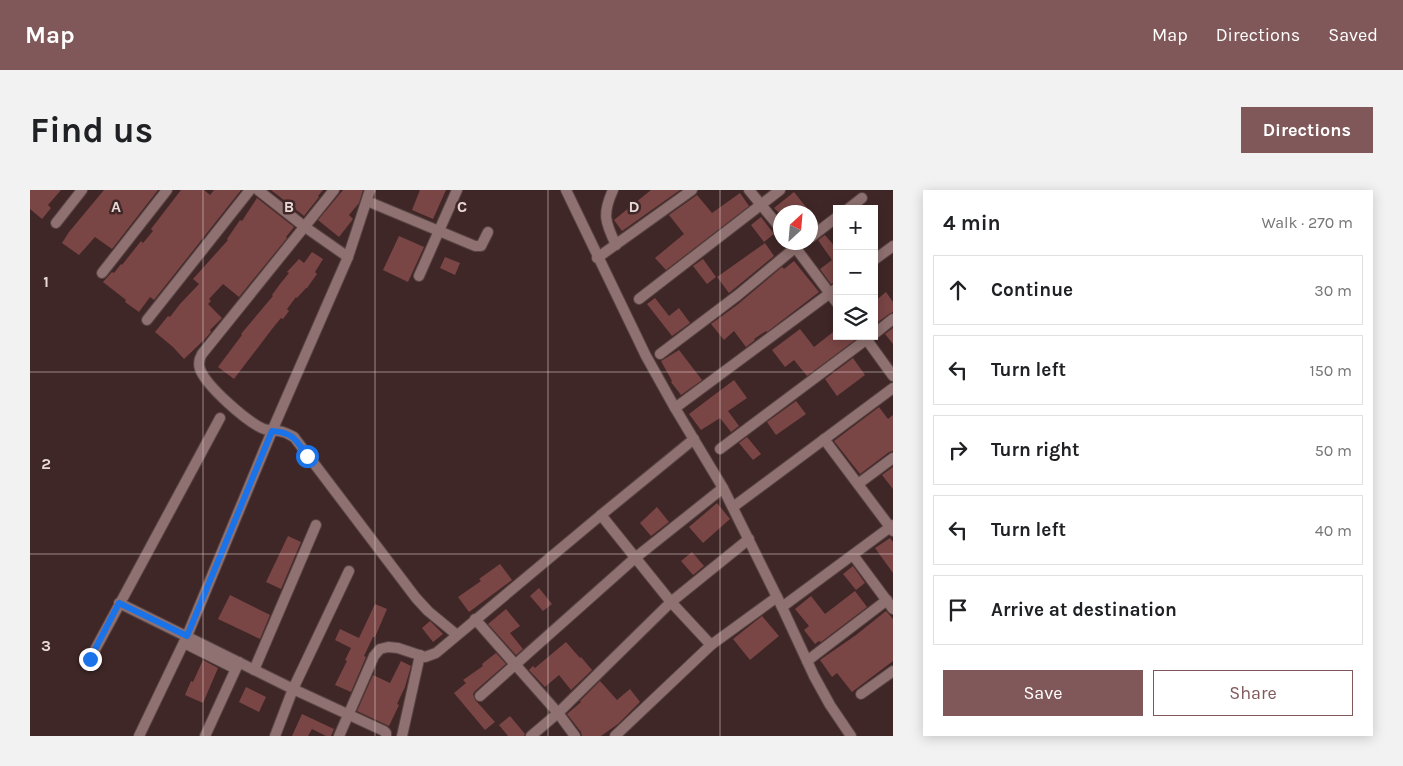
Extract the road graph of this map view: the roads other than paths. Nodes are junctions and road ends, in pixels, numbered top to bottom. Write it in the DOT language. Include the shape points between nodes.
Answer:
graph roads {
  1 [pos="82,190"];
  2 [pos="167,190"];
  3 [pos="250,190"];
  4 [pos="258,190"];
  5 [pos="334,190"];
  6 [pos="370,190"];
  7 [pos="457,190"];
  8 [pos="566,190"];
  9 [pos="613,190"];
  10 [pos="692,190"];
  11 [pos="749,190"];
  12 [pos="780,190"];
  13 [pos="862,198"];
  14 [pos="367,201"];
  15 [pos="760,205"];
  16 [pos="853,205"];
  17 [pos="833,220"];
  18 [pos="773,221"];
  19 [pos="56,223"];
  20 [pos="305,227"];
  21 [pos="439,230"];
  22 [pos="818,230"];
  23 [pos="488,232"];
  24 [pos="616,245"];
  25 [pos="893,246"];
  26 [pos="789,250"];
  27 [pos="801,250"];
  28 [pos="348,257"];
  29 [pos="878,257"];
  30 [pos="597,258"];
  31 [pos="102,274"];
  32 [pos="419,276"];
  33 [pos="833,291"];
  34 [pos="639,299"];
  35 [pos="147,320"];
  36 [pos="893,320"];
  37 [pos="878,330"];
  38 [pos="864,340"];
  39 [pos="871,340"];
  40 [pos="660,354"];
  41 [pos="893,376"];
  42 [pos="893,388"];
  43 [pos="675,408"];
  44 [pos="220,418"];
  45 [pos="272,431"];
  46 [pos="694,439"];
  47 [pos="824,439"];
  48 [pos="720,449"];
  49 [pos="893,458"];
  50 [pos="858,484"];
  51 [pos="723,488"];
  52 [pos="733,507"];
  53 [pos="600,515"];
  54 [pos="316,525"];
  55 [pos="892,528"];
  56 [pos="749,539"];
  57 [pos="853,555"];
  58 [pos="635,558"];
  59 [pos="349,571"];
  60 [pos="777,597"];
  61 [pos="671,602"];
  62 [pos="119,603"];
  63 [pos="890,605"];
  64 [pos="782,607"];
  65 [pos="475,620"];
  66 [pos="457,635"];
  67 [pos="186,640"];
  68 [pos="711,645"];
  69 [pos="420,655"];
  70 [pos="90,659"];
  71 [pos="807,661"];
  72 [pos="515,664"];
  73 [pos="237,665"];
  74 [pos="254,670"];
  75 [pos="893,671"];
  76 [pos="292,692"];
  77 [pos="861,694"];
  78 [pos="480,696"];
  79 [pos="558,713"];
  80 [pos="348,717"];
  81 [pos="139,736"];
  82 [pos="205,736"];
  83 [pos="275,736"];
  84 [pos="339,736"];
  85 [pos="379,736"];
  86 [pos="386,736"];
  87 [pos="402,736"];
  88 [pos="532,736"];
  89 [pos="575,736"];
  90 [pos="616,736"];
  91 [pos="851,736"];
  1 -- 19 [label="street"];
  2 -- 31 [label="street"];
  3 -- 35 [label="street"];
  4 -- 20 [label="street"];
  5 -- 20 [label="street"];
  6 -- 14 [label="street"];
  7 -- 21 [label="street"];
  8 -- 30 [label="street"];
  9 -- 24 [label="street" via="605,216"];
  10 -- 24 [label="street"];
  11 -- 15 [label="street"];
  12 -- 15 [label="street"];
  13 -- 16 [label="street"];
  14 -- 21 [label="street"];
  14 -- 28 [label="street"];
  15 -- 18 [label="street"];
  15 -- 34 [label="street"];
  17 -- 22 [label="street"];
  20 -- 28 [label="street"];
  20 -- 45 [label="street" via="202,354 199,362 214,390 249,420"];
  21 -- 23 [label="street" via="478,247"];
  21 -- 32 [label="street"];
  24 -- 30 [label="street"];
  25 -- 29 [label="street"];
  26 -- 40 [label="street" via="738,295"];
  27 -- 33 [label="street"];
  28 -- 45 [label="street"];
  30 -- 43 [label="street"];
  33 -- 43 [label="street"];
  36 -- 37 [label="street"];
  38 -- 48 [label="street"];
  39 -- 41 [label="street"];
  42 -- 47 [label="street"];
  43 -- 46 [label="street"];
  44 -- 62 [label="street"];
  45 -- 66 [label="street" via="282,431 294,437 416,598"];
  45 -- 67 [label="street"];
  46 -- 51 [label="street"];
  46 -- 53 [label="street"];
  47 -- 50 [label="street"];
  47 -- 52 [label="street"];
  49 -- 50 [label="street"];
  50 -- 55 [label="street"];
  51 -- 52 [label="street"];
  51 -- 58 [label="street"];
  52 -- 56 [label="street"];
  53 -- 58 [label="street"];
  53 -- 65 [label="street"];
  54 -- 74 [label="street"];
  55 -- 57 [label="street"];
  56 -- 60 [label="street"];
  56 -- 61 [label="street"];
  57 -- 63 [label="street"];
  57 -- 64 [label="street"];
  58 -- 61 [label="street"];
  58 -- 72 [label="street"];
  59 -- 76 [label="street"];
  60 -- 64 [label="street"];
  60 -- 68 [label="street"];
  61 -- 68 [label="street"];
  61 -- 79 [label="street"];
  62 -- 67 [label="street"];
  62 -- 70 [label="street"];
  63 -- 71 [label="street"];
  64 -- 71 [label="street"];
  65 -- 66 [label="street"];
  65 -- 72 [label="street"];
  66 -- 69 [label="street" via="436,653"];
  67 -- 73 [label="street"];
  67 -- 81 [label="street"];
  68 -- 90 [label="street"];
  69 -- 80 [label="street" via="398,648 380,649"];
  69 -- 87 [label="street"];
  71 -- 91 [label="street"];
  72 -- 78 [label="street"];
  72 -- 79 [label="street"];
  73 -- 74 [label="street"];
  73 -- 76 [label="street"];
  73 -- 82 [label="street"];
  74 -- 76 [label="street"];
  75 -- 77 [label="street"];
  76 -- 80 [label="street"];
  76 -- 83 [label="street"];
  79 -- 88 [label="street"];
  79 -- 89 [label="street"];
  80 -- 84 [label="street"];
  80 -- 85 [label="street"];
  80 -- 86 [label="street" via="384,731"];
}
